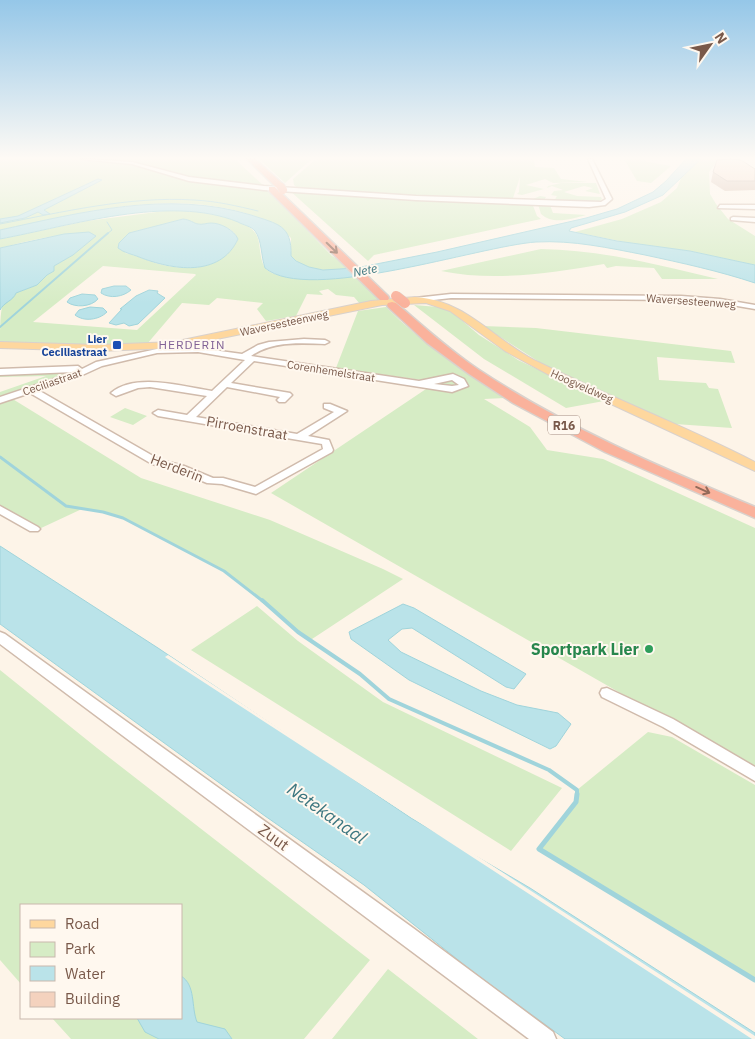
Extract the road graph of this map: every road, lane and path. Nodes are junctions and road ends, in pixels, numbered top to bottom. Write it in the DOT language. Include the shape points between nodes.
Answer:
graph roads {
  1 [pos="296,207"];
  2 [pos="299,207"];
  3 [pos="745,215"];
  4 [pos="755,218"];
  5 [pos="733,219"];
  6 [pos="755,229"];
  7 [pos="398,300"];
  8 [pos="443,300"];
  9 [pos="755,306"];
  10 [pos="325,342"];
  11 [pos="0,345"];
  12 [pos="189,346"];
  13 [pos="134,356"];
  14 [pos="247,358"];
  15 [pos="99,364"];
  16 [pos="0,372"];
  17 [pos="224,384"];
  18 [pos="418,384"];
  19 [pos="30,390"];
  20 [pos="116,393"];
  21 [pos="214,394"];
  22 [pos="0,400"];
  23 [pos="282,400"];
  24 [pos="327,406"];
  25 [pos="158,413"];
  26 [pos="190,418"];
  27 [pos="299,438"];
  28 [pos="328,450"];
  29 [pos="755,467"];
  30 [pos="755,501"];
  31 [pos="0,509"];
  32 [pos="755,513"];
  33 [pos="34,529"];
  34 [pos="0,637"];
  35 [pos="607,693"];
  36 [pos="755,775"];
  37 [pos="546,1039"];
  1 -- 7 [label="highway, R16, one-way" via="364,278"];
  2 -- 7 [label="highway, R16"];
  3 -- 4 [label="street"];
  3 -- 5 [label="street"];
  3 -- 6 [label="street"];
  7 -- 8 [label="main road, Hoogveldweg"];
  7 -- 12 [label="main road, Waversesteenweg"];
  7 -- 30 [label="highway, R16" via="464,353 541,402 618,441"];
  7 -- 32 [label="highway, R16, one-way" via="420,331 450,355 537,411 606,447"];
  8 -- 9 [label="street, Waversesteenweg" via="681,298"];
  8 -- 29 [label="main road, Hoogveldweg" via="488,336 528,361"];
  10 -- 14 [label="street, Corenhemelstraat" via="296,340 253,349"];
  11 -- 12 [label="main road, Waversesteenweg"];
  12 -- 13 [label="street, Corenhemelstraat"];
  12 -- 14 [label="street, Corenhemelstraat"];
  13 -- 15 [label="street, Ceciliastraat"];
  14 -- 17 [label="street"];
  14 -- 18 [label="street, Corenhemelstraat"];
  15 -- 16 [label="street" via="70,370"];
  15 -- 19 [label="street, Ceciliastraat"];
  17 -- 21 [label="street"];
  17 -- 23 [label="street" via="287,395"];
  19 -- 22 [label="street, Ceciliastraat"];
  19 -- 28 [label="street, Herderin" via="156,462 211,481 223,481 256,491"];
  20 -- 21 [label="street" via="150,384"];
  21 -- 26 [label="street"];
  24 -- 27 [label="street" via="345,409"];
  25 -- 26 [label="street, Pirroenstraat"];
  26 -- 27 [label="street, Pirroenstraat"];
  27 -- 28 [label="street, Pirroenstraat" via="326,442"];
  31 -- 33 [label="street"];
  34 -- 37 [label="street, Zuut"];
  35 -- 36 [label="street" via="668,723"];
}
